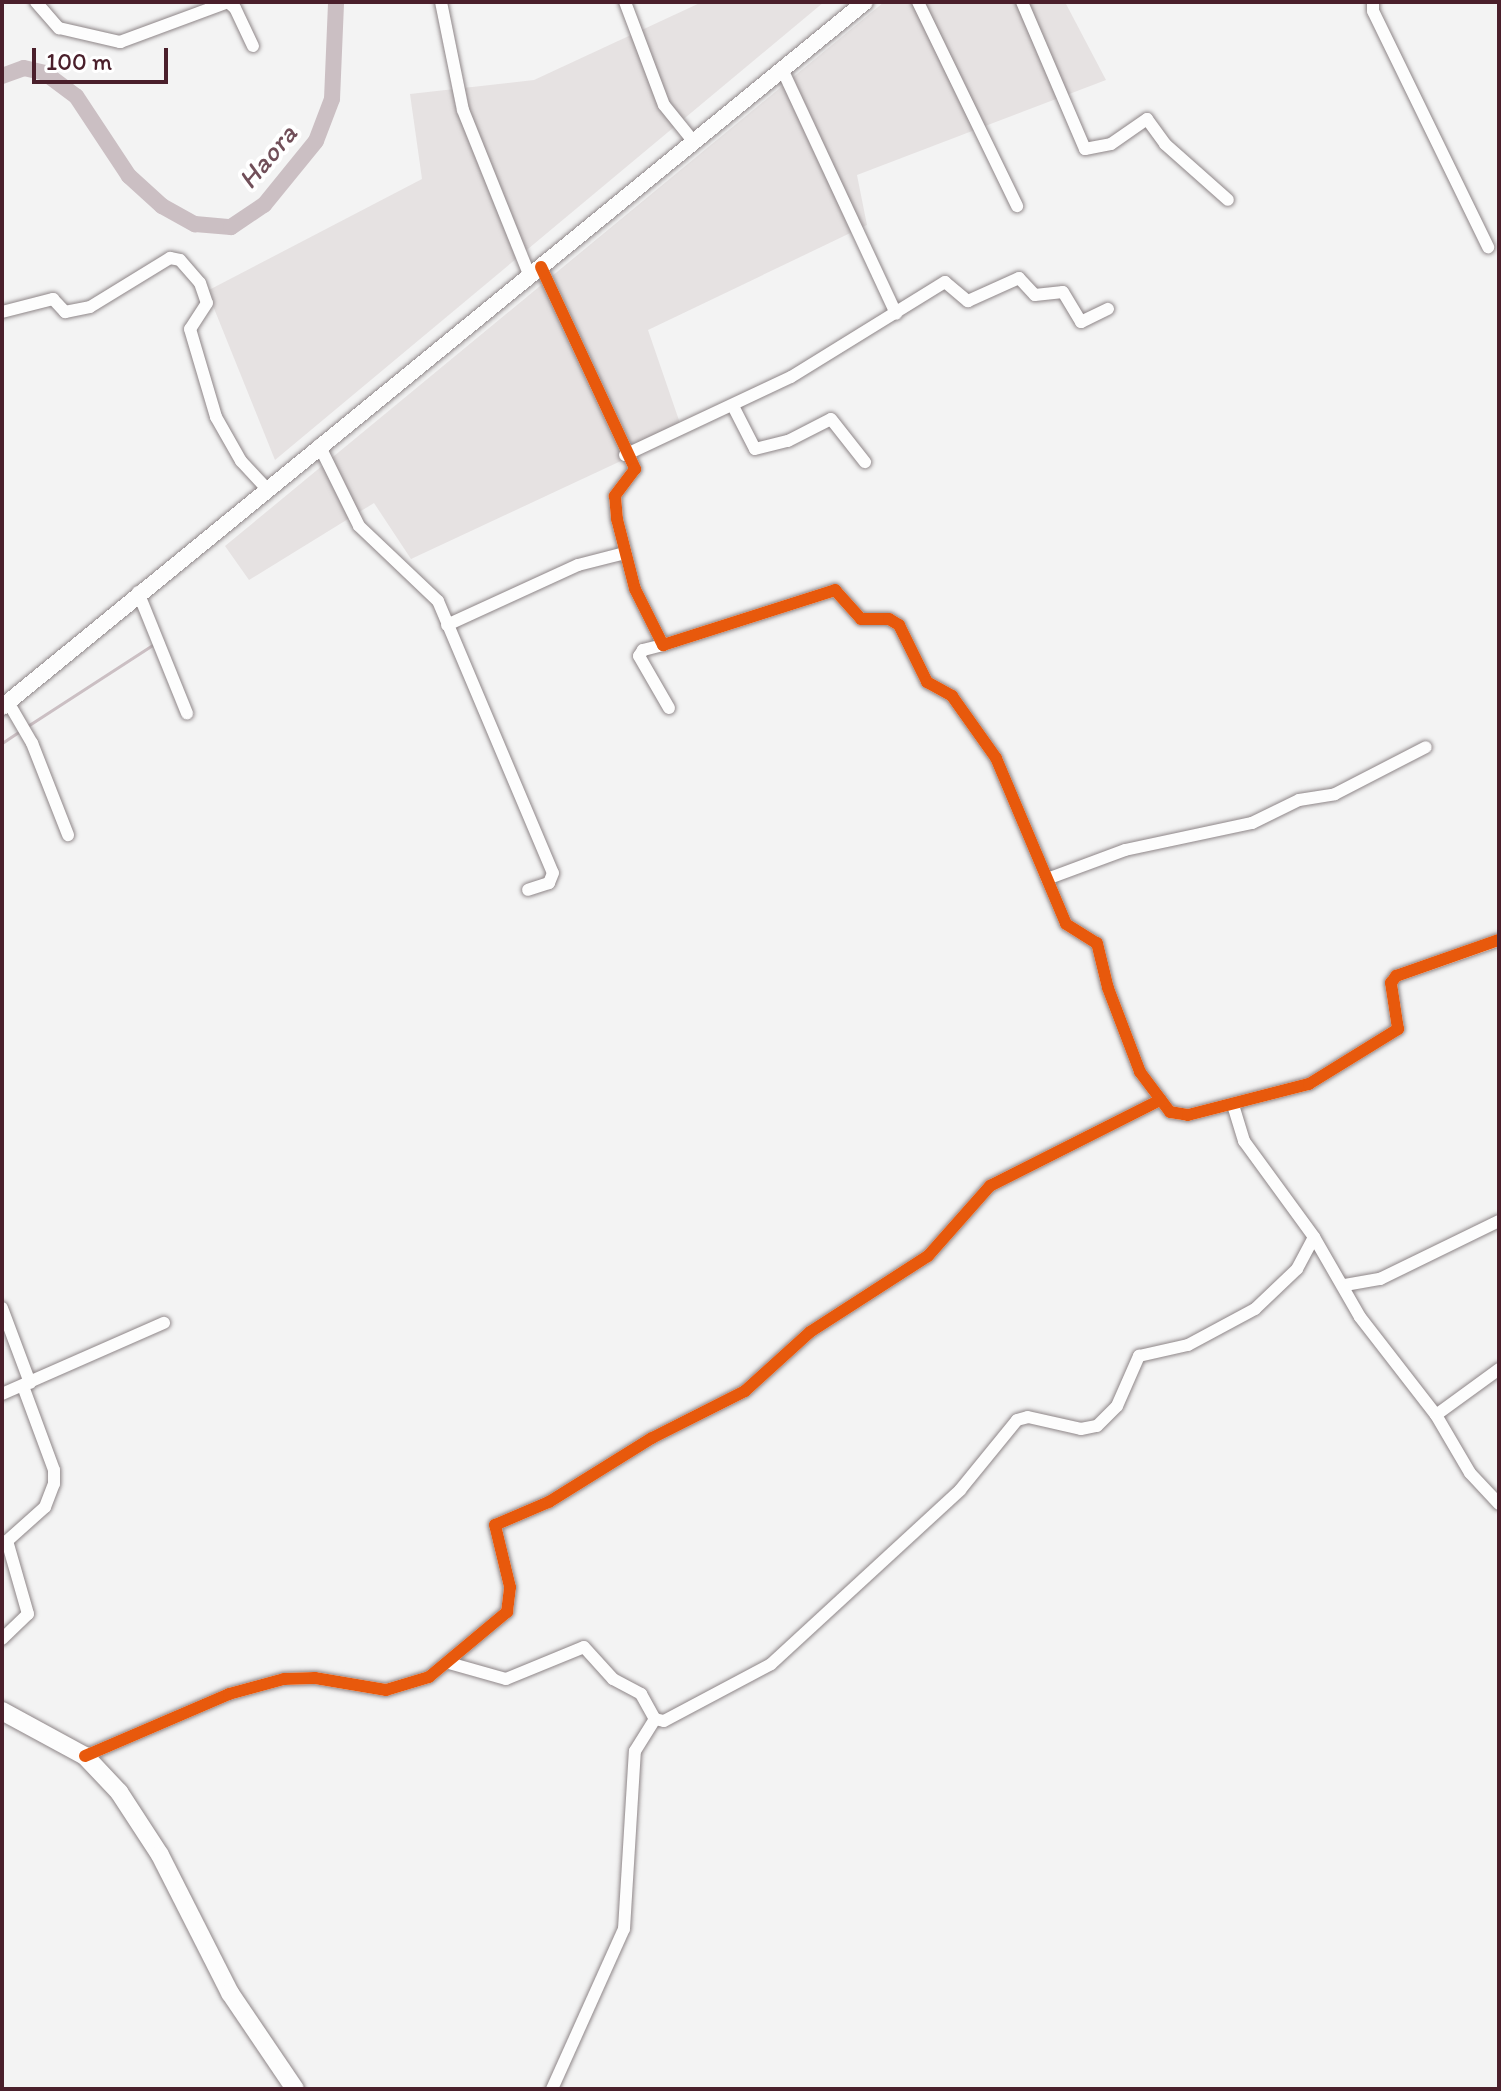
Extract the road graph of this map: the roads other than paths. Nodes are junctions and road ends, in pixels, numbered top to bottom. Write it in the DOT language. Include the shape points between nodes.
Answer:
graph roads {
  1 [pos="36,2"];
  2 [pos="441,2"];
  3 [pos="625,2"];
  4 [pos="865,2"];
  5 [pos="918,2"];
  6 [pos="1022,2"];
  7 [pos="1373,2"];
  8 [pos="253,46"];
  9 [pos="782,69"];
  10 [pos="693,141"];
  11 [pos="1228,200"];
  12 [pos="1017,206"];
  13 [pos="1488,247"];
  14 [pos="536,272"];
  15 [pos="1108,309"];
  16 [pos="2,312"];
  17 [pos="896,314"];
  18 [pos="733,406"];
  19 [pos="319,445"];
  20 [pos="625,455"];
  21 [pos="865,462"];
  22 [pos="266,488"];
  23 [pos="625,553"];
  24 [pos="138,592"];
  25 [pos="447,625"];
  26 [pos="663,645"];
  27 [pos="5,704"];
  28 [pos="669,708"];
  29 [pos="187,713"];
  30 [pos="1426,747"];
  31 [pos="68,835"];
  32 [pos="1047,879"];
  33 [pos="528,890"];
  34 [pos="1499,940"];
  35 [pos="1160,1100"];
  36 [pos="1233,1105"];
  37 [pos="1499,1221"];
  38 [pos="1314,1237"];
  39 [pos="1345,1285"];
  40 [pos="2,1308"];
  41 [pos="164,1323"];
  42 [pos="1499,1369"];
  43 [pos="26,1384"];
  44 [pos="2,1394"];
  45 [pos="1436,1415"];
  46 [pos="1499,1504"];
  47 [pos="2,1639"];
  48 [pos="449,1663"];
  49 [pos="2,1711"];
  50 [pos="655,1719"];
  51 [pos="85,1756"];
  52 [pos="290,2082"];
  53 [pos="552,2089"];
  1 -- 8 [label="street" via="59,28 120,42 228,2"];
  2 -- 14 [label="street" via="463,110"];
  3 -- 10 [label="street" via="664,105"];
  4 -- 9 [label="main road"];
  5 -- 12 [label="street"];
  6 -- 11 [label="street" via="1085,149 1111,144 1147,119 1162,140"];
  7 -- 13 [label="street"];
  9 -- 10 [label="main road"];
  9 -- 17 [label="street"];
  10 -- 14 [label="main road"];
  14 -- 19 [label="main road"];
  14 -- 20 [label="street"];
  15 -- 17 [label="street" via="1078,322 1063,292 1035,295 1019,278 968,301 945,282"];
  16 -- 22 [label="street" via="53,299 65,312 90,307 170,258 180,260 200,283 207,303 190,329 216,417 241,461"];
  17 -- 18 [label="street"];
  18 -- 20 [label="street"];
  18 -- 21 [label="street" via="755,449 788,441 831,419"];
  19 -- 22 [label="main road"];
  19 -- 25 [label="street" via="359,526 418,577 438,601"];
  20 -- 23 [label="street" via="634,477 615,496"];
  22 -- 24 [label="main road"];
  23 -- 25 [label="street" via="578,565"];
  23 -- 26 [label="street" via="635,589"];
  24 -- 27 [label="main road"];
  24 -- 29 [label="street"];
  25 -- 33 [label="street" via="553,873 549,883"];
  26 -- 28 [label="street" via="639,656"];
  26 -- 32 [label="street" via="835,590 861,619 895,621 927,682 952,696 996,758"];
  27 -- 31 [label="street" via="32,743"];
  30 -- 32 [label="street" via="1335,794 1299,800 1252,823 1125,850"];
  32 -- 35 [label="street" via="1068,928 1097,943 1126,1035"];
  34 -- 36 [label="street" via="1396,976 1391,983 1400,1026 1374,1046 1309,1084"];
  35 -- 36 [label="street" via="1170,1112 1188,1115"];
  35 -- 48 [label="street" via="990,1186 928,1256 810,1332 745,1391 652,1438 549,1502 495,1525 510,1604"];
  36 -- 38 [label="street" via="1244,1141"];
  37 -- 39 [label="street" via="1380,1279"];
  38 -- 39 [label="street"];
  38 -- 50 [label="street" via="1297,1269 1255,1309 1188,1345 1139,1356 1117,1406 1097,1426 1081,1429 1028,1417 1017,1420 960,1490 771,1664 664,1721"];
  39 -- 45 [label="street" via="1360,1317"];
  40 -- 43 [label="street"];
  41 -- 43 [label="street"];
  42 -- 45 [label="street"];
  43 -- 44 [label="street"];
  43 -- 47 [label="street" via="54,1484 45,1507 7,1541 28,1614"];
  45 -- 46 [label="street" via="1470,1473"];
  48 -- 50 [label="street" via="506,1679 584,1647 613,1679 645,1698"];
  48 -- 51 [label="street" via="413,1686 386,1690 315,1678 247,1689"];
  49 -- 51 [label="highway"];
  50 -- 53 [label="street" via="635,1751 624,1929"];
  51 -- 52 [label="highway" via="114,1785 147,1832 230,1993"];
}
